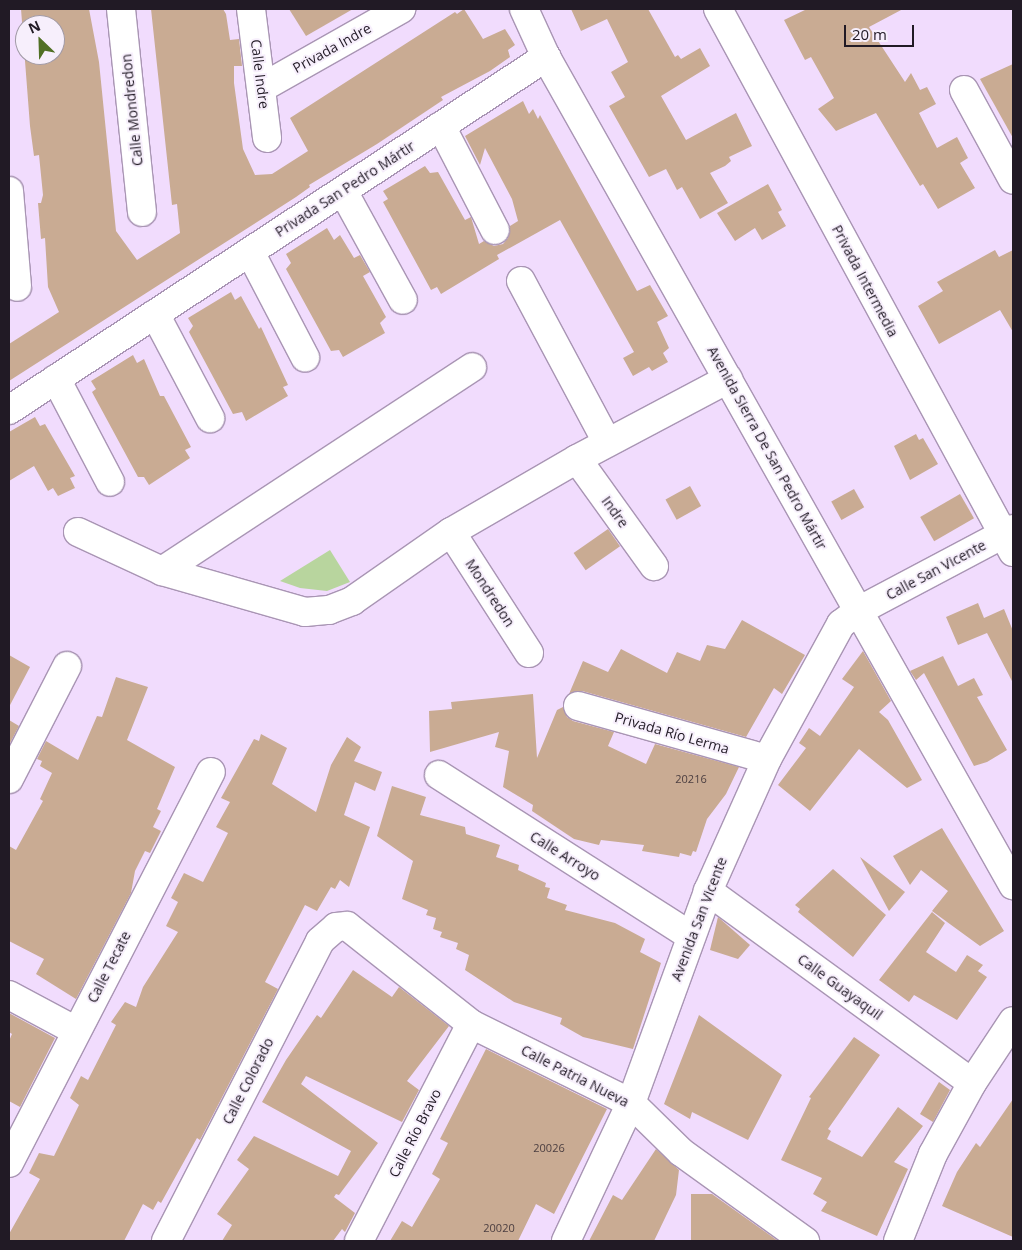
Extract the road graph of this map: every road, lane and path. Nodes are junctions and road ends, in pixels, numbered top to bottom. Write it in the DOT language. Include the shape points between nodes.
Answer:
graph roads {
  1 [pos="121,9"];
  2 [pos="252,9"];
  3 [pos="401,9"];
  4 [pos="524,9"];
  5 [pos="718,9"];
  6 [pos="546,57"];
  7 [pos="262,87"];
  8 [pos="964,90"];
  9 [pos="441,126"];
  10 [pos="267,138"];
  11 [pos="1013,180"];
  12 [pos="9,191"];
  13 [pos="343,191"];
  14 [pos="142,212"];
  15 [pos="495,230"];
  16 [pos="250,252"];
  17 [pos="521,281"];
  18 [pos="17,287"];
  19 [pos="403,300"];
  20 [pos="155,314"];
  21 [pos="305,357"];
  22 [pos="472,367"];
  23 [pos="728,378"];
  24 [pos="56,379"];
  25 [pos="9,410"];
  26 [pos="210,418"];
  27 [pos="607,442"];
  28 [pos="577,459"];
  29 [pos="110,482"];
  30 [pos="78,532"];
  31 [pos="451,532"];
  32 [pos="1010,539"];
  33 [pos="654,566"];
  34 [pos="162,571"];
  35 [pos="858,611"];
  36 [pos="529,653"];
  37 [pos="67,666"];
  38 [pos="578,706"];
  39 [pos="767,759"];
  40 [pos="211,772"];
  41 [pos="439,775"];
  42 [pos="9,779"];
  43 [pos="1013,886"];
  44 [pos="708,891"];
  45 [pos="336,927"];
  46 [pos="691,936"];
  47 [pos="9,995"];
  48 [pos="1013,1022"];
  49 [pos="471,1024"];
  50 [pos="76,1031"];
  51 [pos="972,1083"];
  52 [pos="631,1103"];
  53 [pos="9,1163"];
  54 [pos="166,1241"];
  55 [pos="359,1241"];
  56 [pos="566,1241"];
  57 [pos="805,1241"];
  58 [pos="898,1241"];
  1 -- 14 [label="street, Calle Mondredon"];
  2 -- 7 [label="street, Calle Indre"];
  3 -- 7 [label="street, Privada Indre"];
  4 -- 6 [label="street, Avenida Sierra De San Pedro Mártir"];
  5 -- 32 [label="street, Privada Intermedia"];
  6 -- 9 [label="street, Privada San Pedro Mártir"];
  6 -- 23 [label="street, Avenida Sierra De San Pedro Mártir"];
  7 -- 10 [label="street, Calle Indre"];
  8 -- 11 [label="street"];
  9 -- 13 [label="street, Privada San Pedro Mártir"];
  9 -- 15 [label="street"];
  12 -- 18 [label="street"];
  13 -- 16 [label="street, Privada San Pedro Mártir"];
  13 -- 19 [label="street"];
  16 -- 20 [label="street, Privada San Pedro Mártir"];
  16 -- 21 [label="street"];
  17 -- 27 [label="street"];
  20 -- 24 [label="street, Privada San Pedro Mártir"];
  20 -- 26 [label="street"];
  22 -- 34 [label="street"];
  23 -- 27 [label="street"];
  23 -- 35 [label="street, Avenida Sierra De San Pedro Mártir"];
  24 -- 25 [label="street, Privada San Pedro Mártir"];
  24 -- 29 [label="street"];
  27 -- 28 [label="street"];
  28 -- 31 [label="street"];
  28 -- 33 [label="street, Indre"];
  30 -- 34 [label="street"];
  31 -- 34 [label="street" via="352,600 329,610 305,612"];
  31 -- 36 [label="street, Mondredon"];
  32 -- 35 [label="street, Calle San Vicente"];
  35 -- 39 [label="street, Avenida San Vicente" via="841,624"];
  35 -- 43 [label="street, Avenida Sierra De San Pedro Mártir"];
  37 -- 42 [label="street"];
  38 -- 39 [label="street, Privada Río Lerma"];
  39 -- 44 [label="street, Avenida San Vicente"];
  40 -- 50 [label="street, Calle Tecate"];
  41 -- 46 [label="street, Calle Arroyo"];
  44 -- 46 [label="street, Avenida San Vicente"];
  44 -- 51 [label="street, Calle Guayaquil"];
  45 -- 49 [label="street, Calle Patria Nueva" via="347,926 357,933"];
  45 -- 54 [label="street, Calle Colorado" via="320,941"];
  46 -- 52 [label="street, Avenida San Vicente"];
  47 -- 50 [label="street"];
  48 -- 51 [label="street"];
  49 -- 52 [label="street, Calle Patria Nueva"];
  49 -- 55 [label="street, Calle Río Bravo"];
  50 -- 53 [label="street, Calle Tecate"];
  51 -- 58 [label="street" via="933,1154"];
  52 -- 56 [label="street, Avenida San Vicente"];
  52 -- 57 [label="street, Calle Patria Nueva" via="681,1152"];
}
